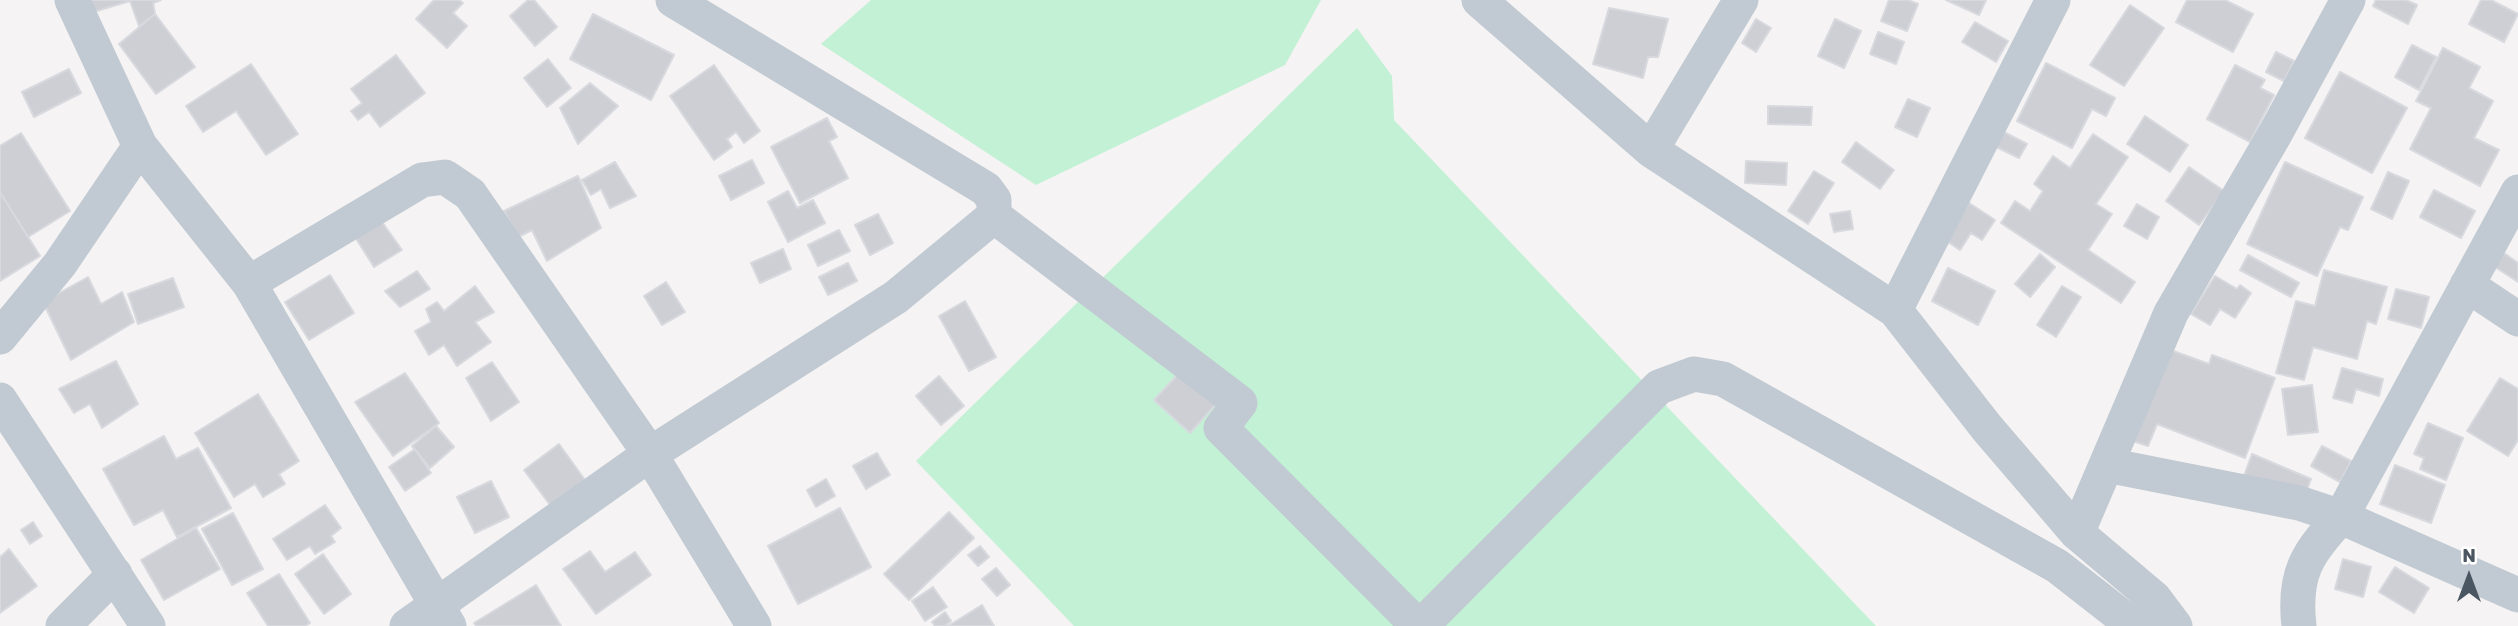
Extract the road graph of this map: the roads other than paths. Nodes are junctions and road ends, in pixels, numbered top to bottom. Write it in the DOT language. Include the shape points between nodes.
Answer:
graph roads {
  1 [pos="72,0"];
  2 [pos="673,0"];
  3 [pos="1479,0"];
  4 [pos="1741,0"];
  5 [pos="2053,0"];
  6 [pos="2348,0"];
  7 [pos="139,146"];
  8 [pos="1651,150"];
  9 [pos="2518,192"];
  10 [pos="994,216"];
  11 [pos="249,283"];
  12 [pos="2468,285"];
  13 [pos="1895,310"];
  14 [pos="2518,319"];
  15 [pos="0,337"];
  16 [pos="0,400"];
  17 [pos="650,454"];
  18 [pos="2107,465"];
  19 [pos="2341,517"];
  20 [pos="2077,533"];
  21 [pos="115,574"];
  22 [pos="2518,595"];
  23 [pos="442,616"];
  24 [pos="63,626"];
  25 [pos="148,626"];
  26 [pos="407,626"];
  27 [pos="754,626"];
  28 [pos="1419,626"];
  29 [pos="2149,626"];
  30 [pos="2175,626"];
  31 [pos="2299,626"];
  1 -- 7 [label="street"];
  2 -- 10 [label="street" via="986,190 994,200"];
  3 -- 8 [label="street"];
  4 -- 8 [label="street"];
  5 -- 13 [label="street"];
  6 -- 18 [label="street" via="2171,313"];
  7 -- 11 [label="street"];
  7 -- 15 [label="street" via="60,264"];
  8 -- 13 [label="street"];
  9 -- 12 [label="street"];
  10 -- 17 [label="street" via="897,297"];
  10 -- 28 [label="street" via="1240,403 1221,428"];
  11 -- 17 [label="street" via="422,180 445,177 470,194"];
  11 -- 23 [label="street"];
  12 -- 14 [label="street"];
  12 -- 19 [label="street"];
  13 -- 20 [label="street"];
  16 -- 21 [label="street"];
  17 -- 23 [label="street"];
  17 -- 27 [label="street"];
  18 -- 19 [label="street" via="2299,503"];
  18 -- 20 [label="street"];
  19 -- 22 [label="street"];
  19 -- 31 [label="street" via="2314,545 2301,570"];
  20 -- 30 [label="street" via="2154,598"];
  21 -- 24 [label="street"];
  21 -- 25 [label="street"];
  23 -- 26 [label="street"];
  28 -- 29 [label="street" via="1659,387 1694,374 1723,379 2057,566 2125,619"];
}
